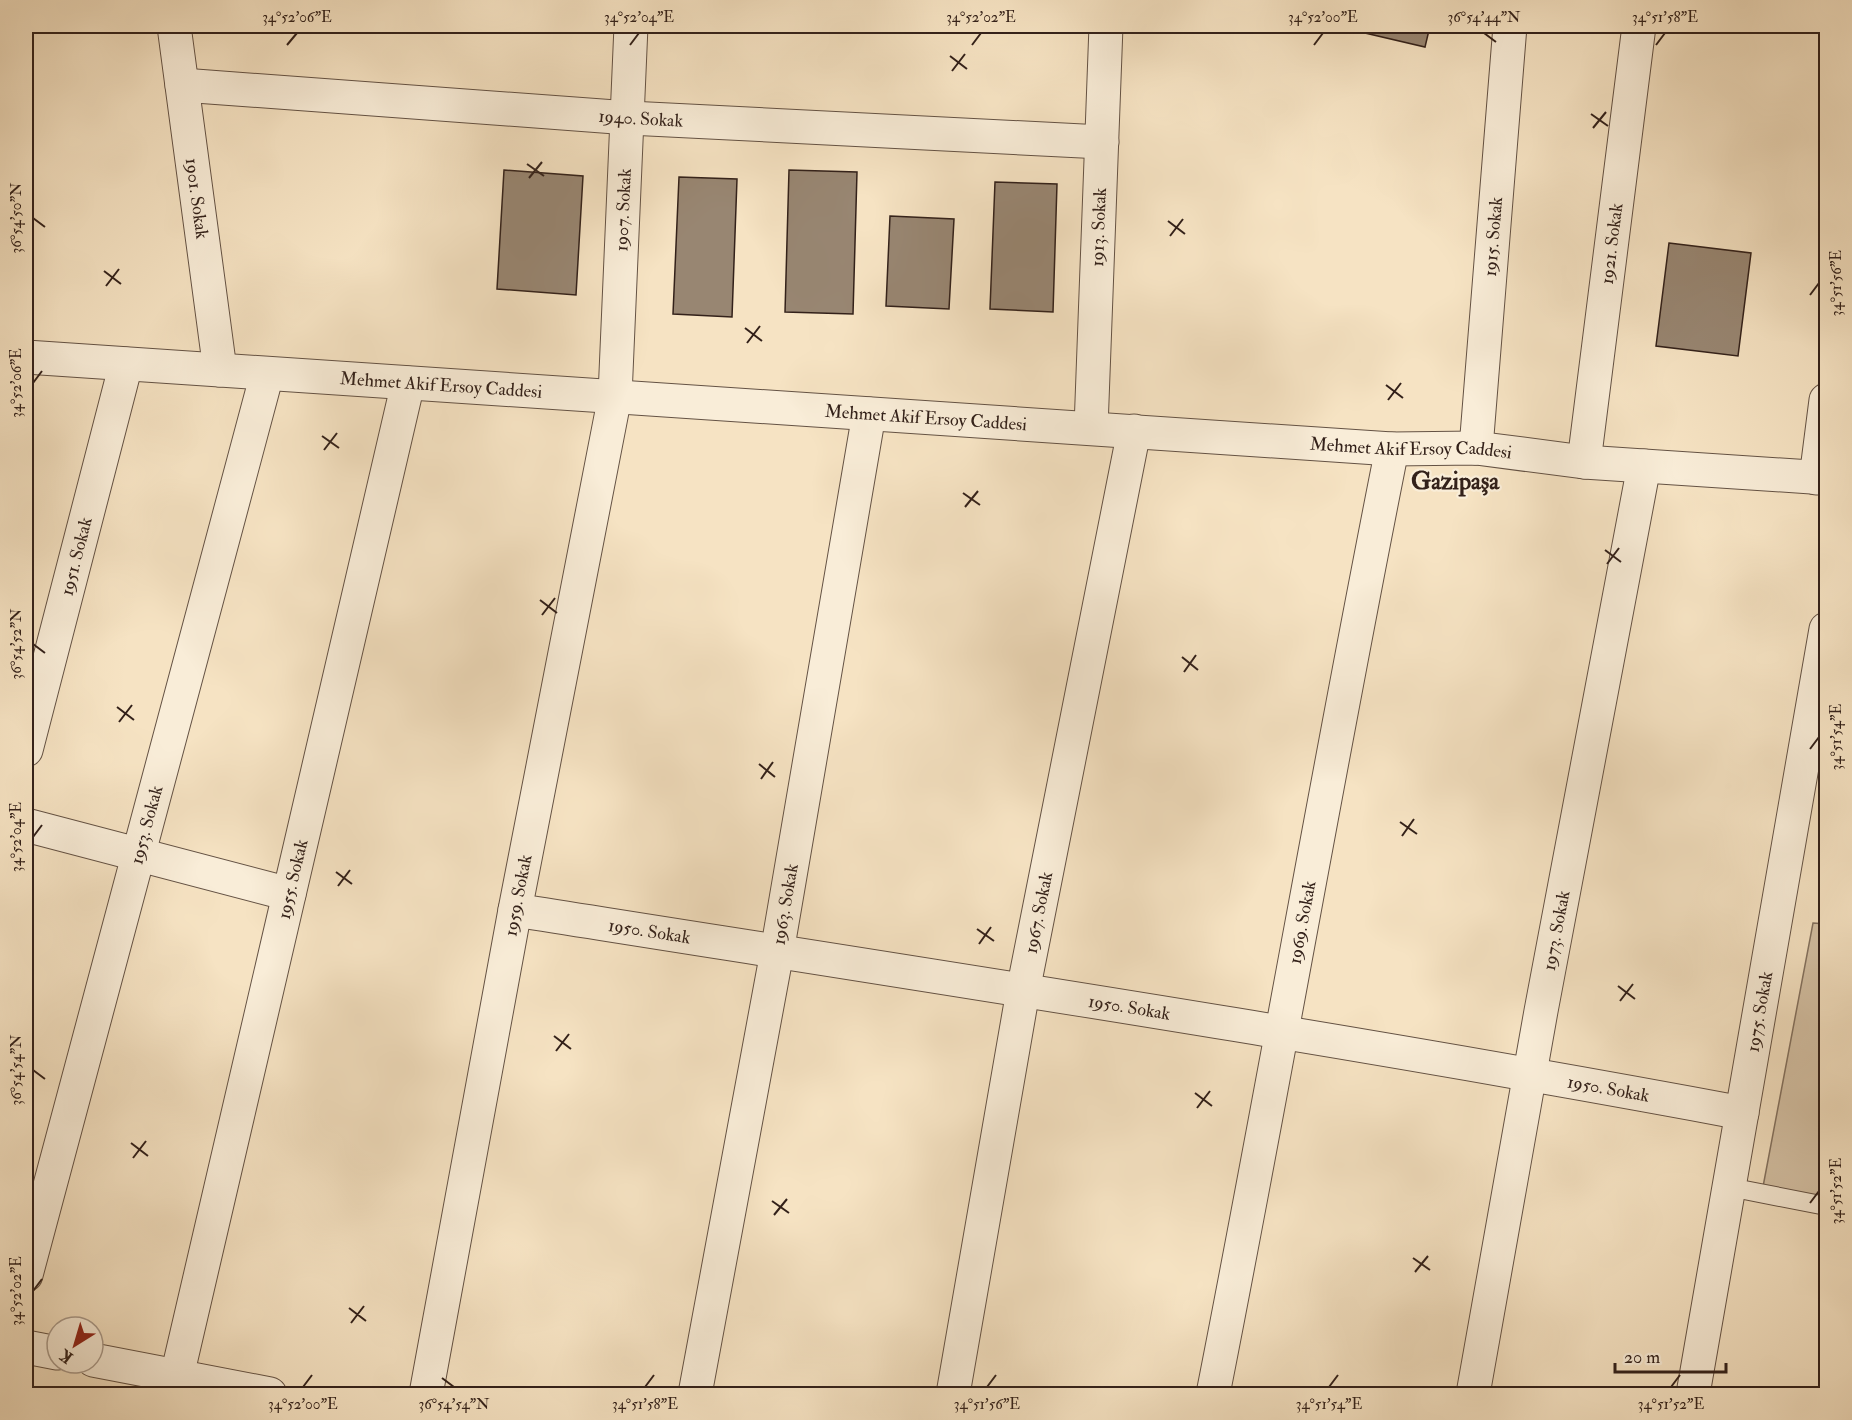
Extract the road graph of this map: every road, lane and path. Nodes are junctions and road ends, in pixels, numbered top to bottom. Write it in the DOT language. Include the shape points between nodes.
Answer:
graph roads {
  1 [pos="174,26"];
  2 [pos="631,26"];
  3 [pos="1106,26"];
  4 [pos="1510,26"];
  5 [pos="1639,26"];
  6 [pos="182,85"];
  7 [pos="628,118"];
  8 [pos="1102,142"];
  9 [pos="26,357"];
  10 [pos="126,364"];
  11 [pos="220,370"];
  12 [pos="267,374"];
  13 [pos="408,383"];
  14 [pos="615,396"];
  15 [pos="1827,400"];
  16 [pos="869,414"];
  17 [pos="1091,428"];
  18 [pos="1134,431"];
  19 [pos="1476,448"];
  20 [pos="1392,449"];
  21 [pos="1584,462"];
  22 [pos="1644,466"];
  23 [pos="1821,478"];
  24 [pos="1827,629"];
  25 [pos="26,750"];
  26 [pos="26,825"];
  27 [pos="138,855"];
  28 [pos="289,894"];
  29 [pos="515,910"];
  30 [pos="777,952"];
  31 [pos="1023,991"];
  32 [pos="1283,1032"];
  33 [pos="1530,1073"];
  34 [pos="1742,1113"];
  35 [pos="1729,1187"];
  36 [pos="1827,1206"];
  37 [pos="26,1275"];
  38 [pos="26,1347"];
  39 [pos="45,1351"];
  40 [pos="105,1362"];
  41 [pos="177,1376"];
  42 [pos="232,1391"];
  43 [pos="270,1395"];
  44 [pos="426,1395"];
  45 [pos="695,1395"];
  46 [pos="953,1395"];
  47 [pos="1213,1395"];
  48 [pos="1473,1395"];
  49 [pos="1693,1395"];
  1 -- 6 [label="street, 1901. Sokak"];
  2 -- 7 [label="street, 1907. Sokak"];
  3 -- 8 [label="street, 1913. Sokak"];
  4 -- 19 [label="street, 1915. Sokak"];
  5 -- 21 [label="street, 1921. Sokak"];
  6 -- 7 [label="street, 1940. Sokak"];
  6 -- 11 [label="street, 1901. Sokak"];
  7 -- 8 [label="street, 1940. Sokak"];
  7 -- 14 [label="street, 1907. Sokak"];
  8 -- 17 [label="street, 1913. Sokak"];
  9 -- 10 [label="street, Mehmet Akif Ersoy Caddesi"];
  10 -- 11 [label="street, Mehmet Akif Ersoy Caddesi"];
  10 -- 25 [label="street, 1951. Sokak"];
  11 -- 12 [label="street, Mehmet Akif Ersoy Caddesi"];
  12 -- 13 [label="street, Mehmet Akif Ersoy Caddesi"];
  12 -- 27 [label="street, 1953. Sokak"];
  13 -- 14 [label="street, Mehmet Akif Ersoy Caddesi"];
  13 -- 28 [label="street, 1955. Sokak"];
  14 -- 16 [label="street, Mehmet Akif Ersoy Caddesi"];
  14 -- 29 [label="street, 1959. Sokak"];
  15 -- 23 [label="street"];
  16 -- 17 [label="street, Mehmet Akif Ersoy Caddesi"];
  16 -- 30 [label="street, 1963. Sokak"];
  17 -- 18 [label="street, Mehmet Akif Ersoy Caddesi"];
  18 -- 20 [label="street, Mehmet Akif Ersoy Caddesi"];
  18 -- 31 [label="street, 1967. Sokak"];
  19 -- 20 [label="street, Mehmet Akif Ersoy Caddesi"];
  19 -- 21 [label="street, Mehmet Akif Ersoy Caddesi"];
  20 -- 32 [label="street, 1969. Sokak"];
  21 -- 22 [label="street, Mehmet Akif Ersoy Caddesi"];
  22 -- 23 [label="street, Mehmet Akif Ersoy Caddesi"];
  22 -- 33 [label="street, 1973. Sokak"];
  24 -- 34 [label="street, 1975. Sokak"];
  26 -- 27 [label="street"];
  27 -- 28 [label="street"];
  27 -- 37 [label="street, 1953. Sokak"];
  28 -- 41 [label="street, 1955. Sokak"];
  29 -- 30 [label="street, 1950. Sokak"];
  29 -- 44 [label="street, 1959. Sokak"];
  30 -- 31 [label="street, 1950. Sokak"];
  30 -- 45 [label="street, 1963. Sokak"];
  31 -- 32 [label="street, 1950. Sokak"];
  31 -- 46 [label="street, 1967. Sokak"];
  32 -- 33 [label="street, 1950. Sokak"];
  32 -- 47 [label="street, 1969. Sokak"];
  33 -- 34 [label="street, 1950. Sokak"];
  33 -- 48 [label="street, 1973. Sokak"];
  34 -- 35 [label="street, 1975. Sokak"];
  35 -- 36 [label="lane"];
  35 -- 49 [label="street, 1975. Sokak"];
  38 -- 39 [label="street"];
  40 -- 41 [label="street"];
  41 -- 42 [label="street"];
  42 -- 43 [label="street"];
}
